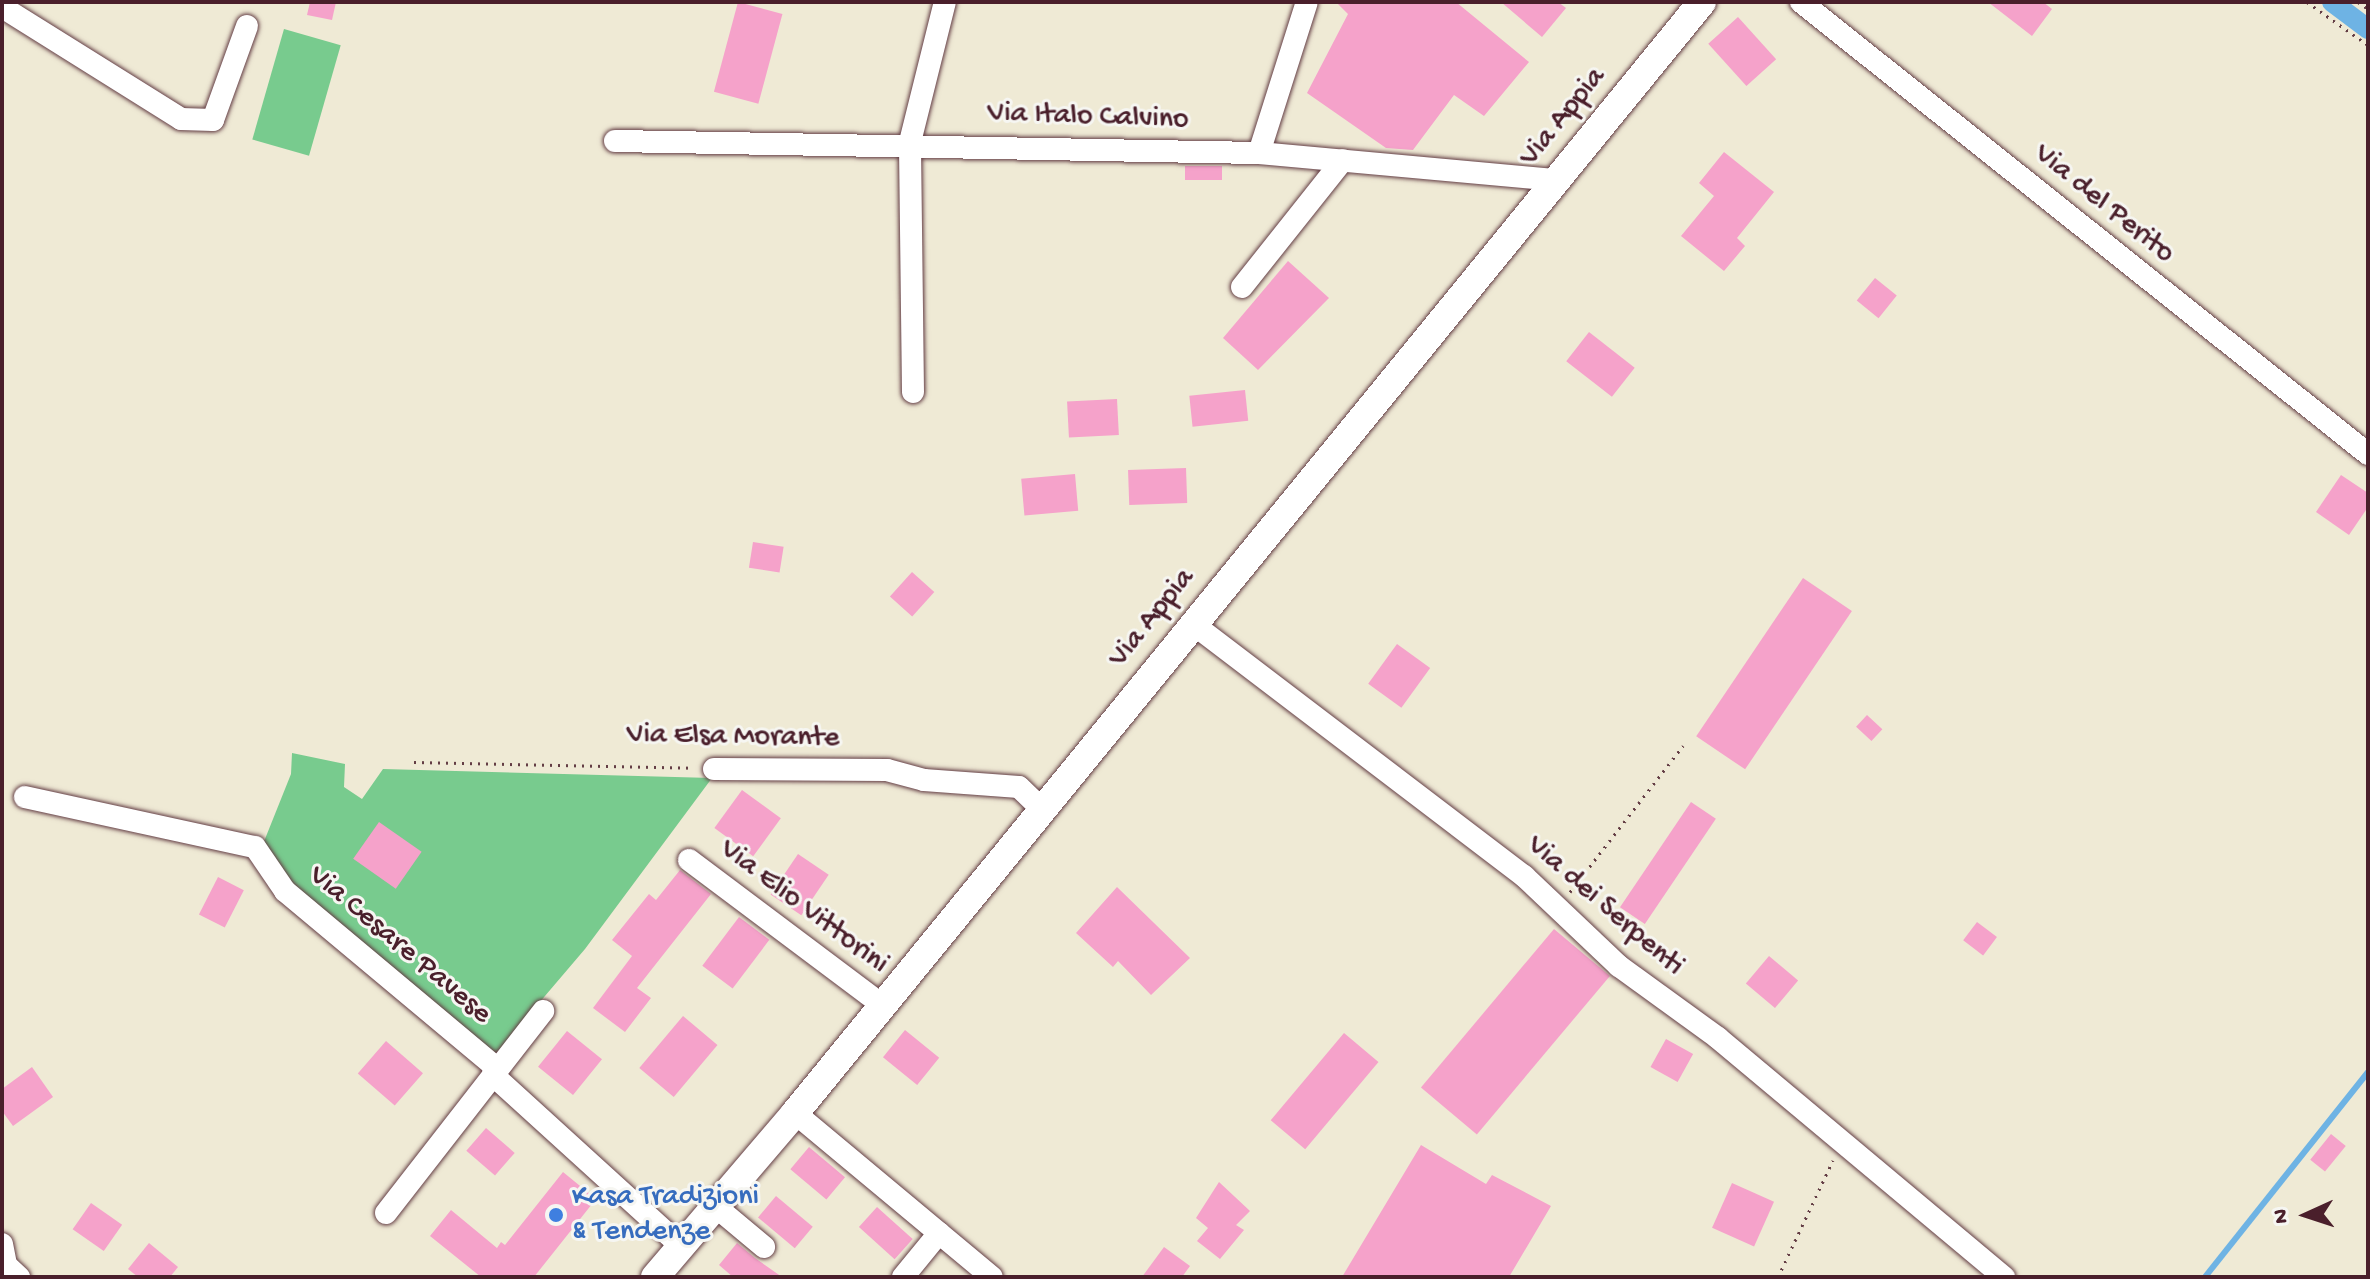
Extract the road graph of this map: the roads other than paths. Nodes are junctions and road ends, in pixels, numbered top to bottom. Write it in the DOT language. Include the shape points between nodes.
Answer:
graph roads {
  1 [pos="945,2"];
  2 [pos="1307,2"];
  3 [pos="1702,2"];
  4 [pos="1801,2"];
  5 [pos="2,7"];
  6 [pos="247,26"];
  7 [pos="615,141"];
  8 [pos="910,142"];
  9 [pos="1259,153"];
  10 [pos="1343,160"];
  11 [pos="1557,180"];
  12 [pos="1242,287"];
  13 [pos="913,392"];
  14 [pos="2368,454"];
  15 [pos="1193,624"];
  16 [pos="714,769"];
  17 [pos="25,797"];
  18 [pos="1042,809"];
  19 [pos="689,860"];
  20 [pos="882,1005"];
  21 [pos="543,1011"];
  22 [pos="494,1076"];
  23 [pos="795,1113"];
  24 [pos="715,1206"];
  25 [pos="386,1213"];
  26 [pos="939,1233"];
  27 [pos="2,1244"];
  28 [pos="680,1245"];
  29 [pos="764,1247"];
  30 [pos="19,1277"];
  31 [pos="655,1277"];
  32 [pos="903,1277"];
  33 [pos="992,1277"];
  34 [pos="2004,1277"];
  1 -- 8 [label="street"];
  2 -- 9 [label="street"];
  3 -- 11 [label="main road, Via Appia"];
  4 -- 14 [label="street, Via del Perito"];
  5 -- 6 [label="street" via="181,119 213,120"];
  7 -- 8 [label="street, Via Italo Calvino"];
  8 -- 9 [label="street, Via Italo Calvino"];
  8 -- 13 [label="street"];
  9 -- 10 [label="street, Via Italo Calvino"];
  10 -- 11 [label="street, Via Italo Calvino"];
  10 -- 12 [label="street"];
  11 -- 15 [label="main road, Via Appia"];
  15 -- 18 [label="main road, Via Appia"];
  15 -- 34 [label="street, Via dei Serpenti" via="1511,866 1619,966 1718,1038"];
  16 -- 18 [label="street, Via Elsa Morante" via="887,770 924,780 1019,787"];
  17 -- 22 [label="street, Via Cesare Pavese" via="255,847 285,891 493,1065"];
  18 -- 20 [label="main road, Via Appia"];
  19 -- 20 [label="street, Via Elio Vittorini"];
  20 -- 23 [label="main road, Via Appia"];
  21 -- 22 [label="street"];
  22 -- 25 [label="street"];
  22 -- 28 [label="street, Via Cesare Pavese"];
  23 -- 24 [label="main road, Via Appia"];
  23 -- 26 [label="street"];
  24 -- 28 [label="main road, Via Appia"];
  24 -- 29 [label="street"];
  26 -- 32 [label="street"];
  26 -- 33 [label="street"];
  27 -- 30 [label="street" via="6,1265"];
  28 -- 31 [label="main road, Via Appia"];
}
